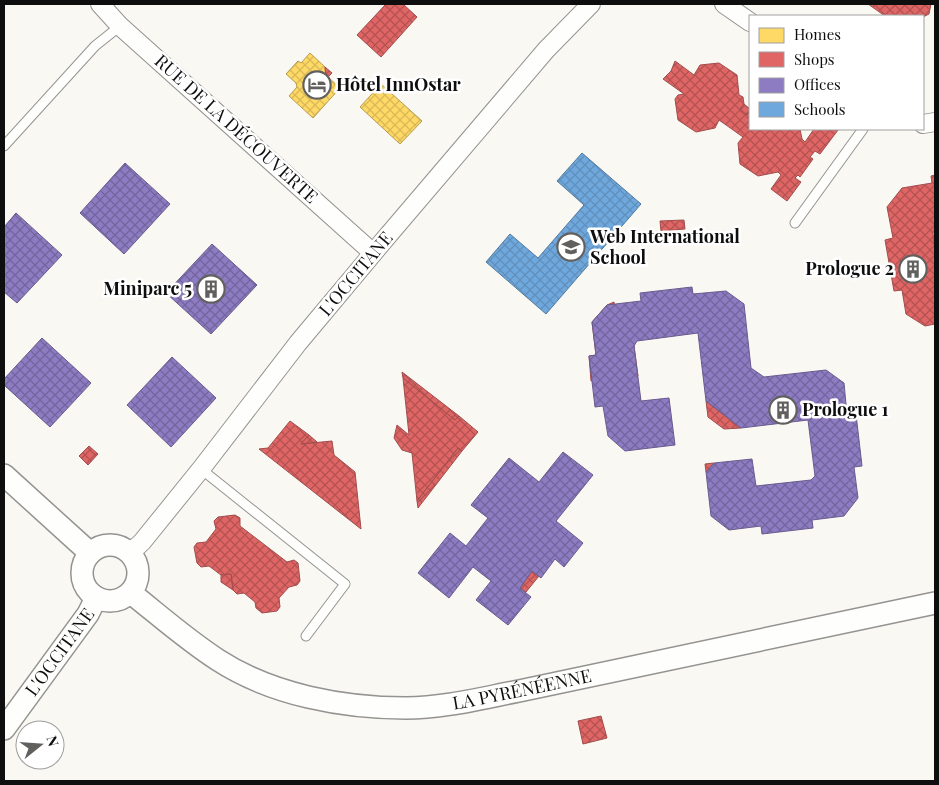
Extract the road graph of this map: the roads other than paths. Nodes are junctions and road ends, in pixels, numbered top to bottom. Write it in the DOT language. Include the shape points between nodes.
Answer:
graph roads {
  1 [pos="100,4"];
  2 [pos="591,4"];
  3 [pos="724,4"];
  4 [pos="749,21"];
  5 [pos="120,26"];
  6 [pos="862,130"];
  7 [pos="4,146"];
  8 [pos="795,223"];
  9 [pos="374,253"];
  10 [pos="201,469"];
  11 [pos="4,476"];
  12 [pos="90,553"];
  13 [pos="130,553"];
  14 [pos="131,593"];
  15 [pos="96,598"];
  16 [pos="935,602"];
  17 [pos="306,636"];
  18 [pos="4,729"];
  1 -- 5 [label="street, RUE DE LA DÉCOUVERTE"];
  2 -- 9 [label="street, L'OCCITANE" via="546,50 389,243"];
  3 -- 4 [label="street"];
  5 -- 7 [label="lane" via="95,46"];
  5 -- 9 [label="street, RUE DE LA DÉCOUVERTE"];
  6 -- 8 [label="lane"];
  9 -- 10 [label="street, L'OCCITANE" via="298,343"];
  10 -- 13 [label="street, L'OCCITANE"];
  10 -- 17 [label="lane" via="345,584"];
  11 -- 12 [label="street"];
  12 -- 13 [label="street" via="97,548 115,545"];
  12 -- 15 [label="street" via="85,560 82,577 84,586"];
  13 -- 14 [label="street" via="139,577"];
  14 -- 15 [label="street" via="115,602"];
  14 -- 16 [label="street, LA PYRÉNÉENNE" via="186,638 219,661 254,679 323,700 407,708 519,691"];
  15 -- 18 [label="street, L'OCCITANE" via="88,614"];
}
